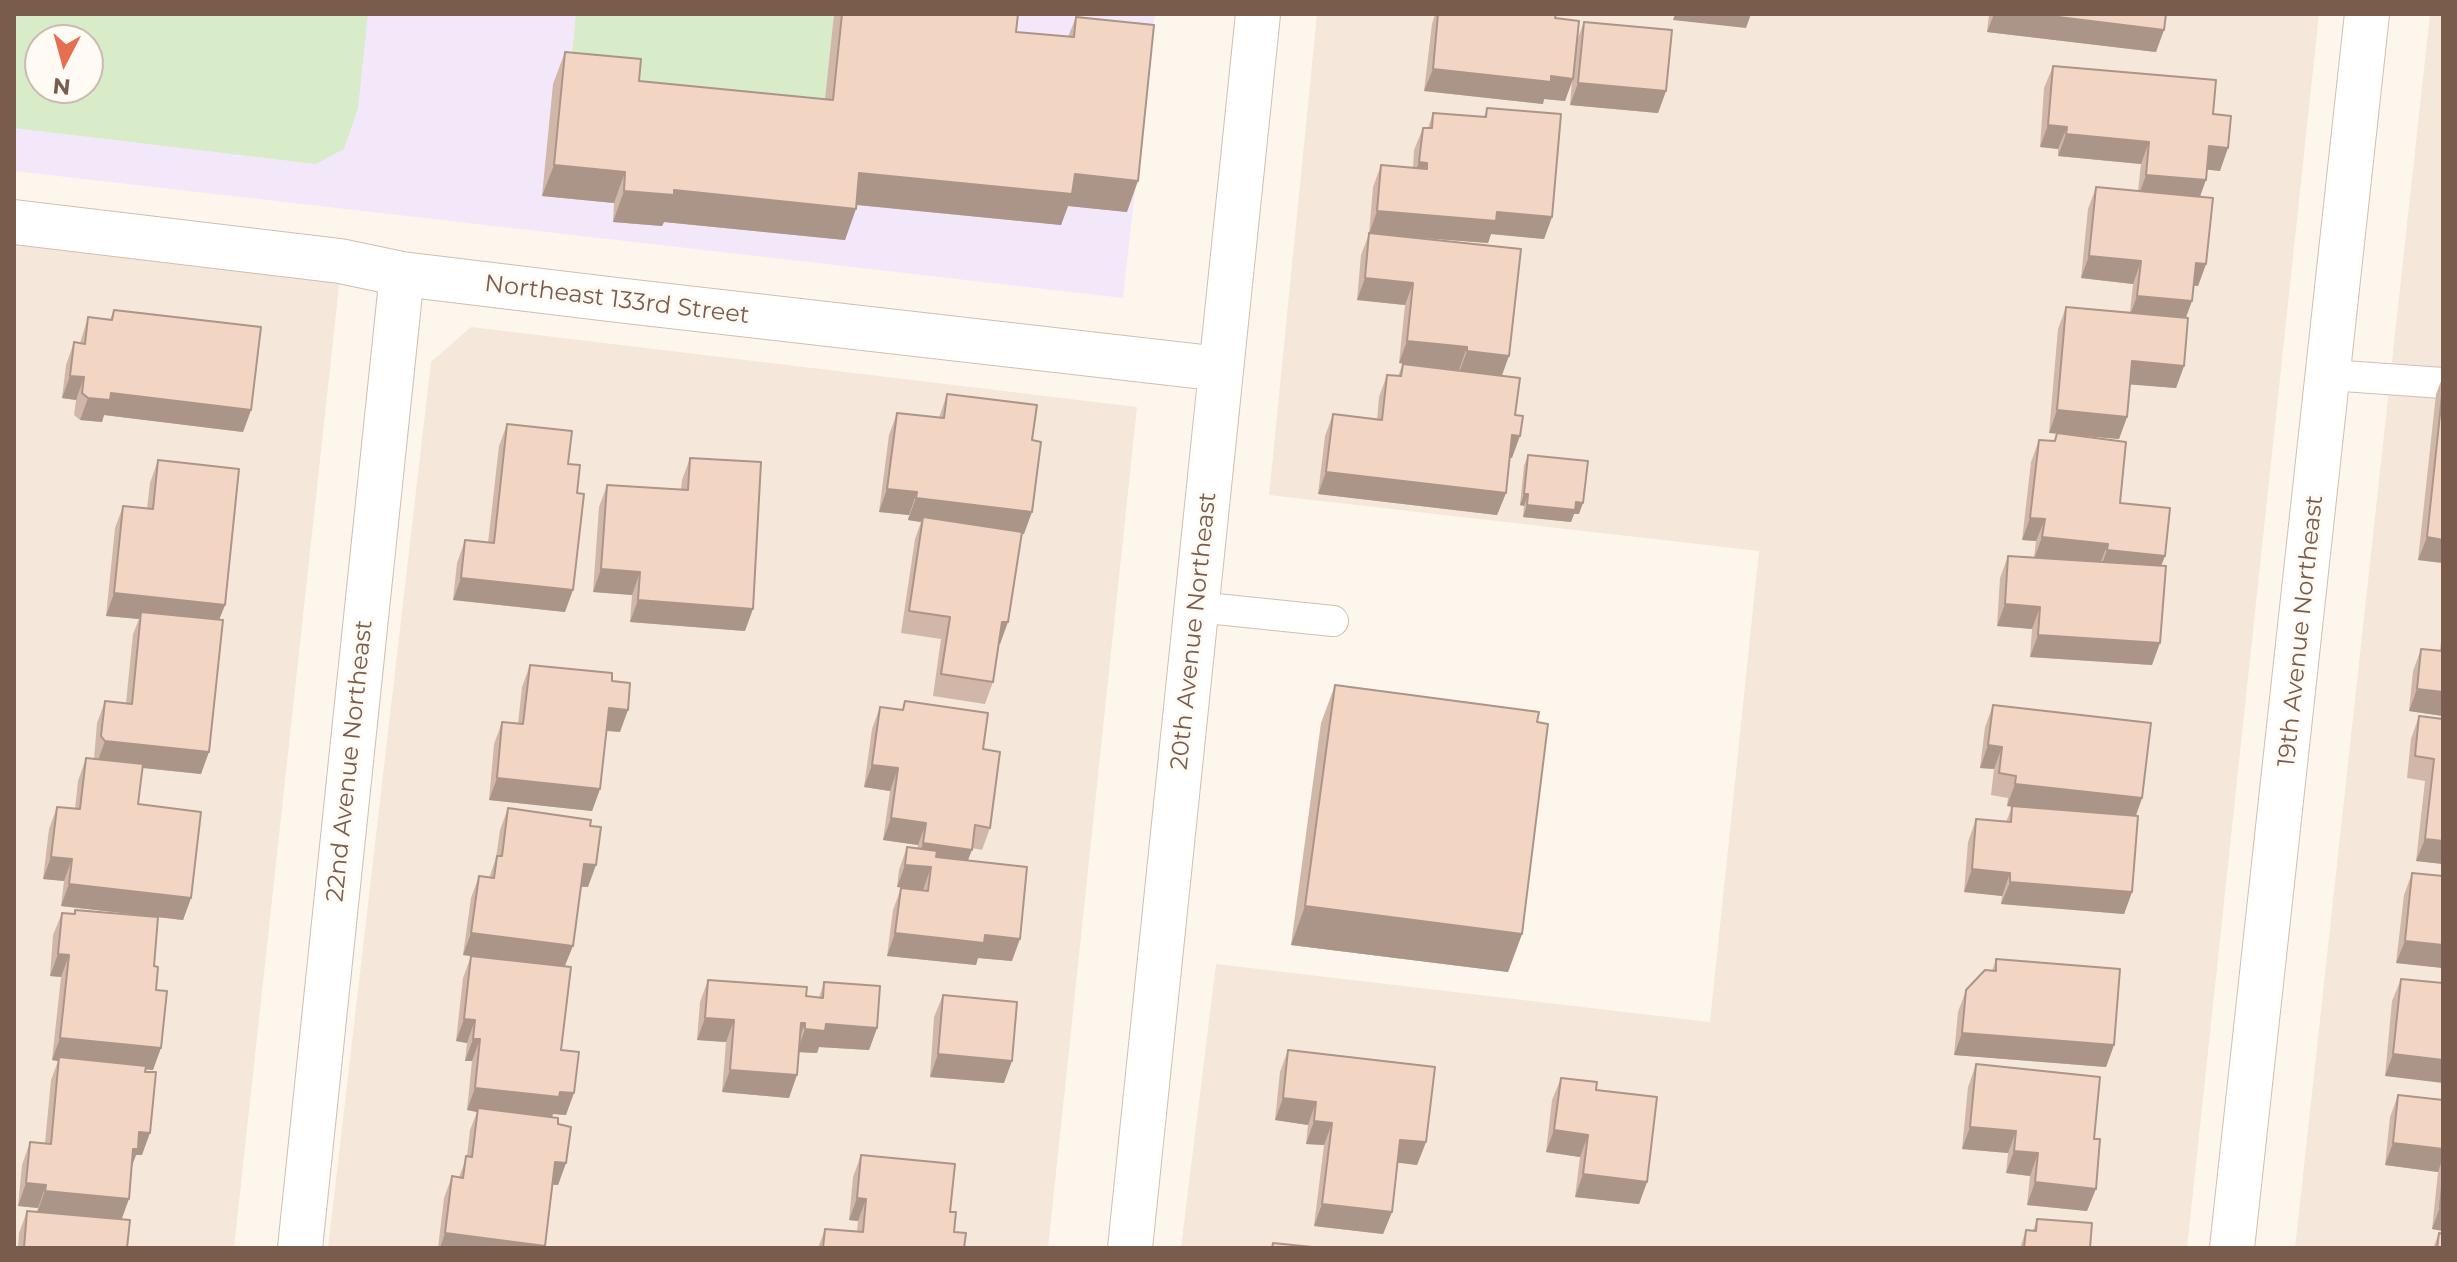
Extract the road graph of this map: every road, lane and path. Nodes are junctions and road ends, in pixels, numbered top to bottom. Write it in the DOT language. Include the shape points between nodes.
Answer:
graph roads {
  1 [pos="1258,14"];
  2 [pos="2367,14"];
  3 [pos="14,222"];
  4 [pos="402,274"];
  5 [pos="1221,369"];
  6 [pos="2329,375"];
  7 [pos="2443,383"];
  8 [pos="1197,607"];
  9 [pos="1333,621"];
  10 [pos="300,1248"];
  11 [pos="1130,1248"];
  12 [pos="2232,1248"];
  1 -- 5 [label="street, 20th Avenue Northeast"];
  2 -- 6 [label="street, 19th Avenue Northeast"];
  3 -- 4 [label="street, Northeast 133rd Street" via="340,261"];
  4 -- 5 [label="street, Northeast 133rd Street"];
  4 -- 10 [label="street, 22nd Avenue Northeast"];
  5 -- 8 [label="street, 20th Avenue Northeast"];
  6 -- 7 [label="lane"];
  6 -- 12 [label="street, 19th Avenue Northeast"];
  8 -- 9 [label="lane"];
  8 -- 11 [label="street, 20th Avenue Northeast"];
}
